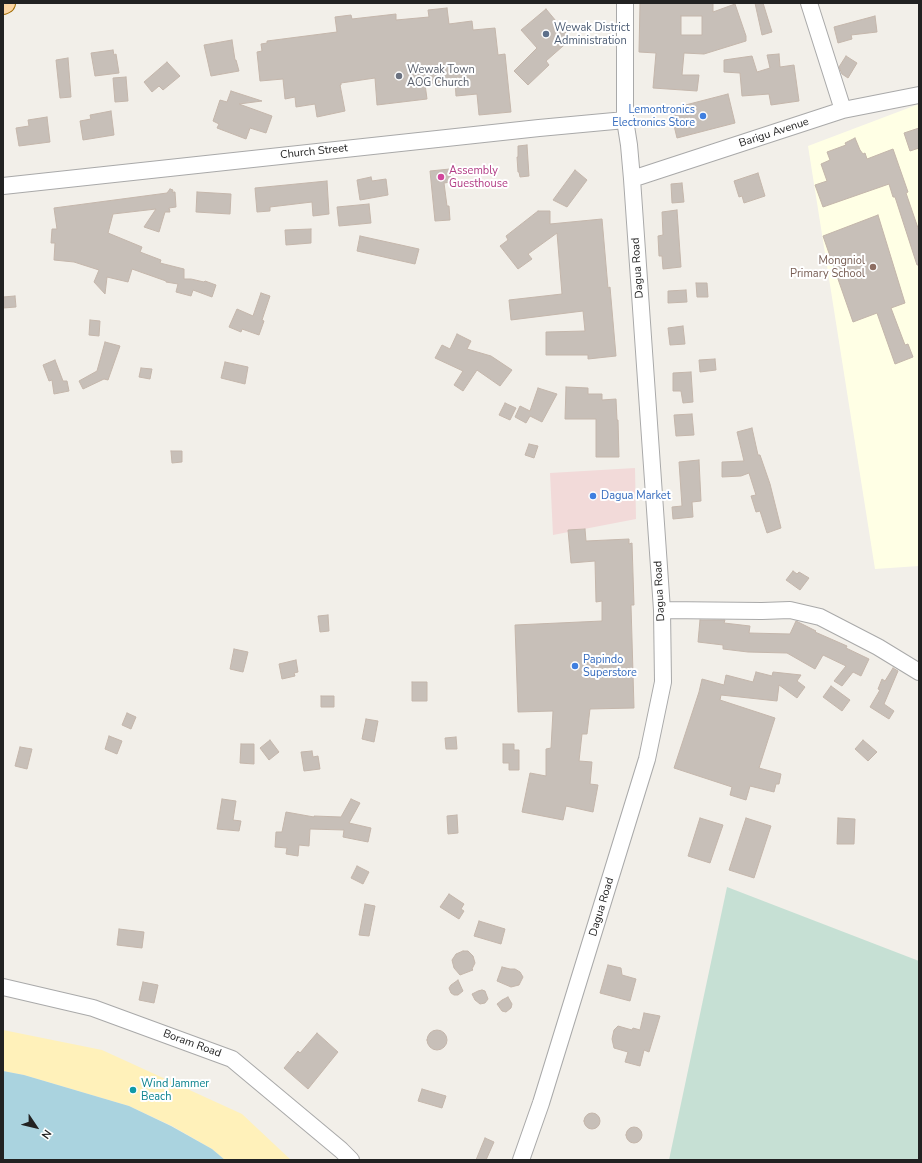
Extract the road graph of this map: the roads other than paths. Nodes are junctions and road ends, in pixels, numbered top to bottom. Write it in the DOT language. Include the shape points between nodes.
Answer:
graph roads {
  1 [pos="624,3"];
  2 [pos="809,3"];
  3 [pos="919,95"];
  4 [pos="844,110"];
  5 [pos="625,120"];
  6 [pos="632,179"];
  7 [pos="3,186"];
  8 [pos="662,610"];
  9 [pos="919,672"];
  10 [pos="3,986"];
  11 [pos="351,1160"];
  12 [pos="521,1160"];
  1 -- 5 [label="street, Dagua Road"];
  2 -- 4 [label="street"];
  3 -- 4 [label="street, Barigu Avenue"];
  4 -- 6 [label="street, Barigu Avenue"];
  5 -- 6 [label="street, Dagua Road"];
  5 -- 7 [label="street, Church Street"];
  6 -- 8 [label="street, Dagua Road"];
  8 -- 9 [label="street" via="790,610 820,617"];
  8 -- 12 [label="street, Dagua Road" via="663,682 647,759"];
  10 -- 11 [label="street, Boram Road" via="93,1008 232,1059"];
}
